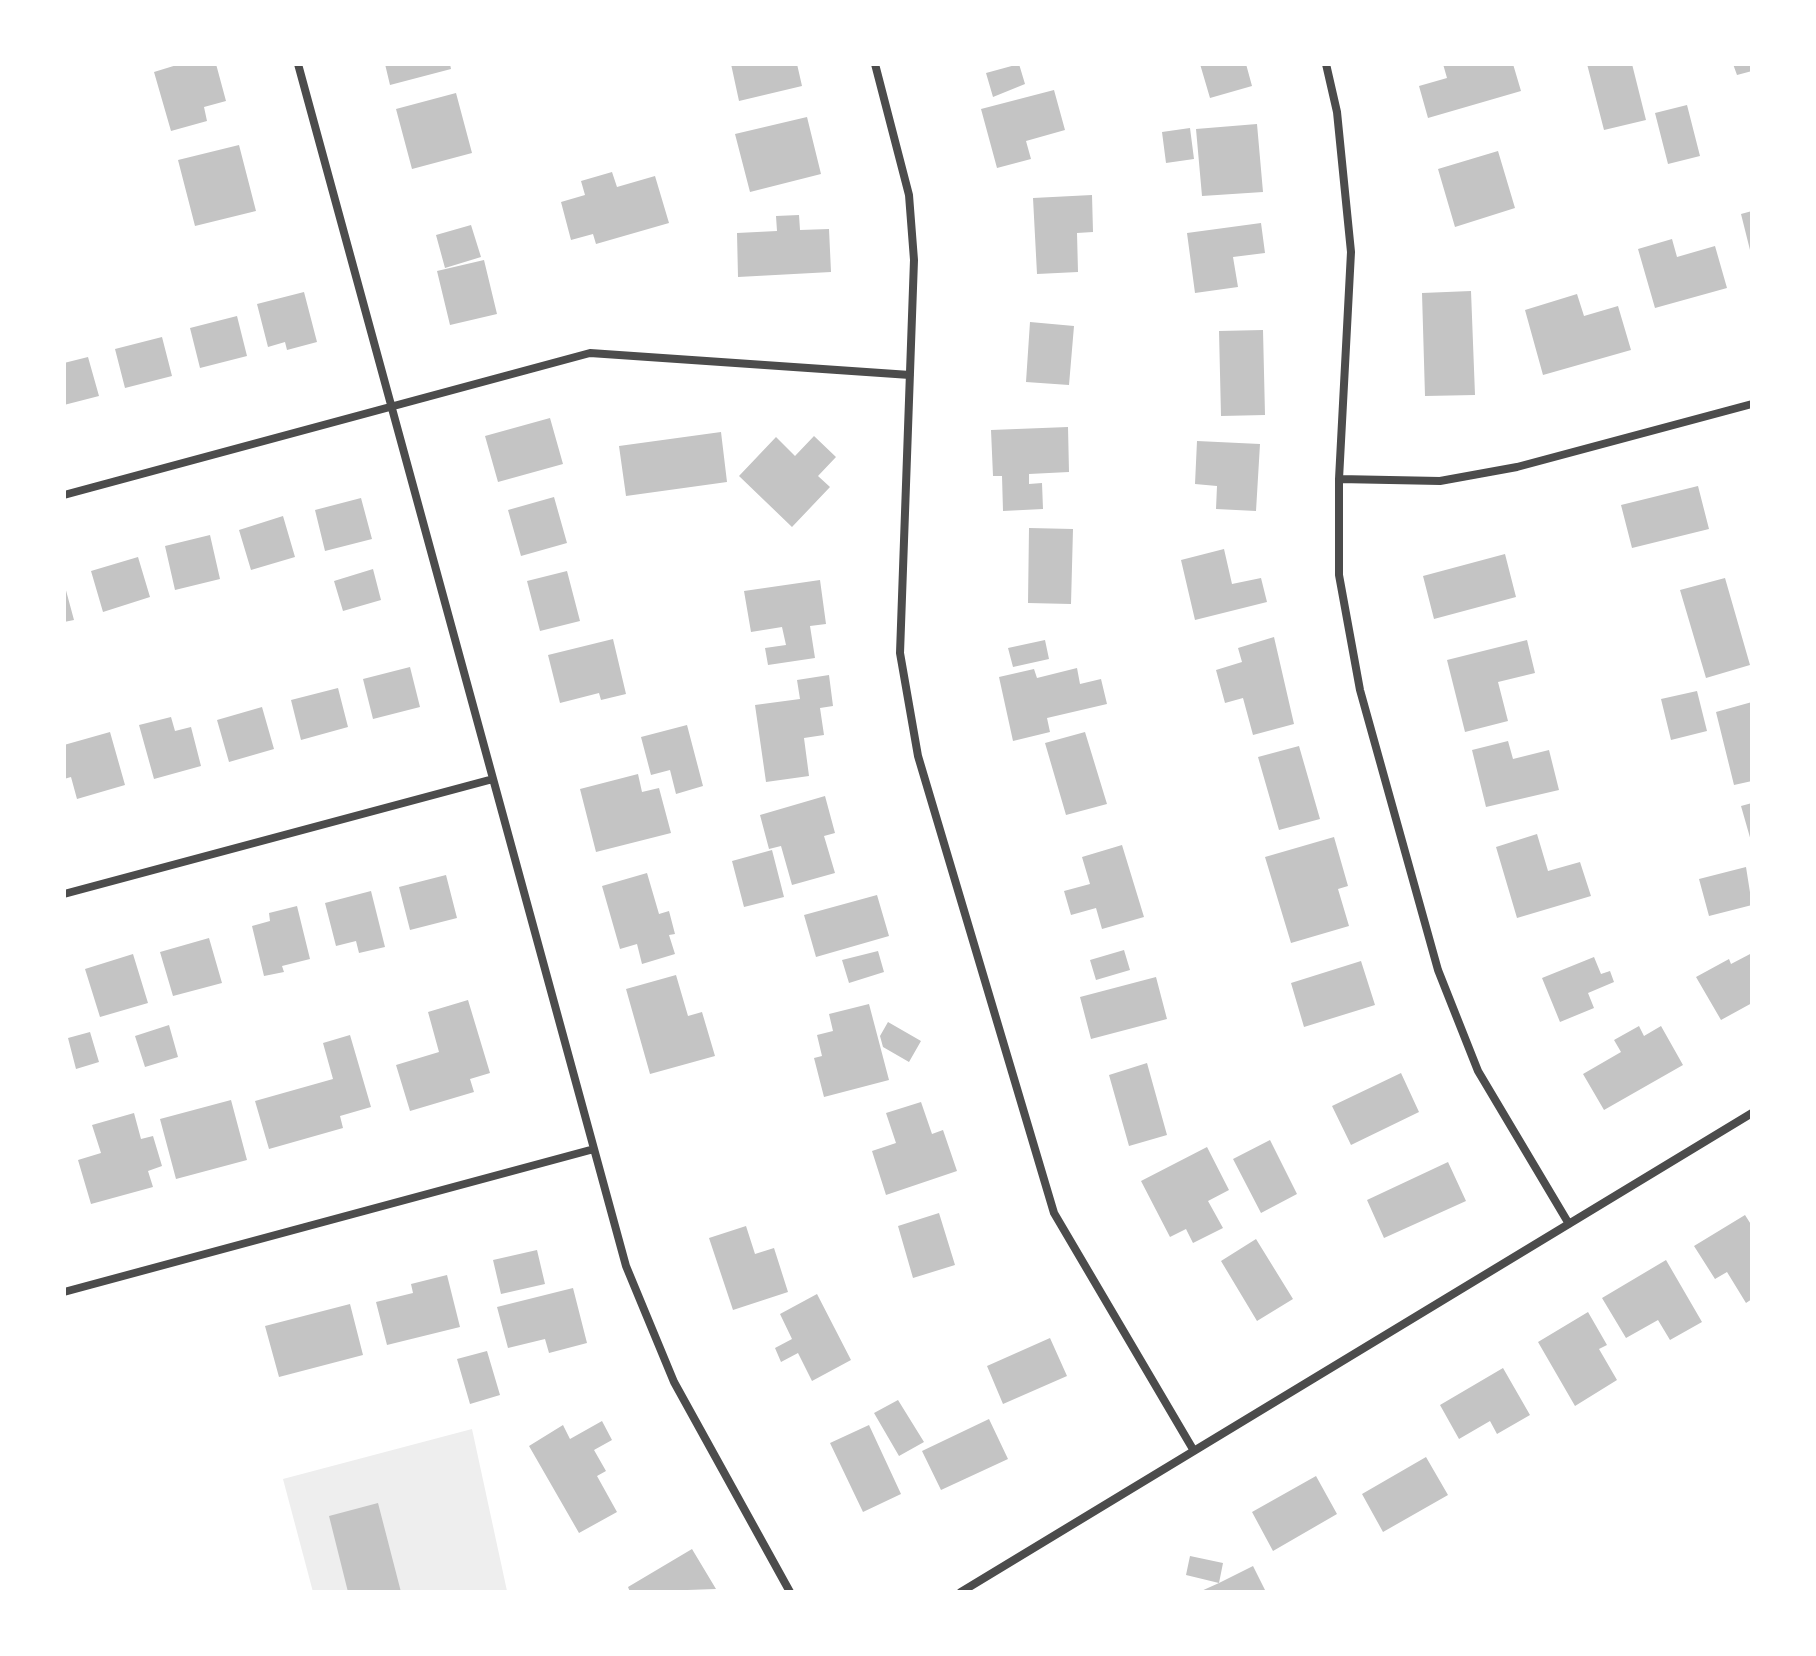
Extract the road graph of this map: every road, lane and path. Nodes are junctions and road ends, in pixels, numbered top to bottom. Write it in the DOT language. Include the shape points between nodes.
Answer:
graph roads {
  1 [pos="298,64"];
  2 [pos="875,64"];
  3 [pos="1326,64"];
  4 [pos="910,375"];
  5 [pos="1752,404"];
  6 [pos="391,407"];
  7 [pos="1339,479"];
  8 [pos="64,495"];
  9 [pos="493,779"];
  10 [pos="64,894"];
  11 [pos="1752,1113"];
  12 [pos="594,1149"];
  13 [pos="1569,1224"];
  14 [pos="64,1292"];
  15 [pos="1194,1451"];
  16 [pos="790,1592"];
  17 [pos="961,1592"];
  1 -- 6 [label="street"];
  2 -- 4 [label="street" via="909,195 914,260"];
  3 -- 7 [label="street" via="1337,112 1351,252"];
  4 -- 6 [label="street" via="590,353"];
  4 -- 15 [label="street" via="900,653 918,756 1054,1213"];
  5 -- 7 [label="street" via="1517,467 1440,481"];
  6 -- 8 [label="street"];
  6 -- 9 [label="street"];
  7 -- 13 [label="street" via="1339,575 1360,690 1438,970 1478,1071"];
  9 -- 10 [label="street"];
  9 -- 12 [label="street"];
  11 -- 13 [label="street"];
  12 -- 14 [label="street"];
  12 -- 16 [label="street" via="626,1266 674,1382"];
  13 -- 15 [label="street"];
  15 -- 17 [label="street"];
}
